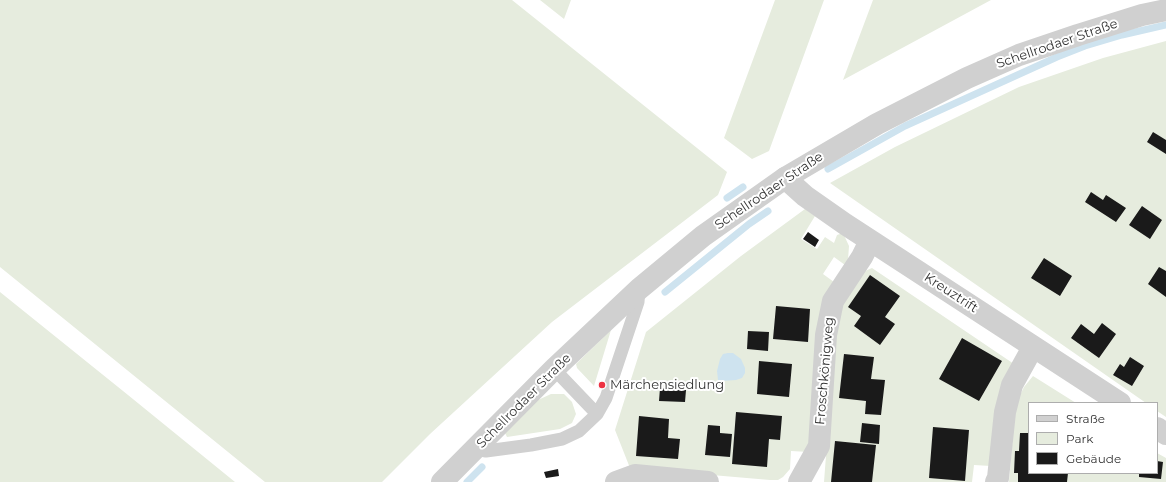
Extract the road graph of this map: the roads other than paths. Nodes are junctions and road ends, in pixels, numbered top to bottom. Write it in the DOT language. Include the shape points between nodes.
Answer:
graph roads {
  1 [pos="1166,10"];
  2 [pos="786,178"];
  3 [pos="870,241"];
  4 [pos="639,289"];
  5 [pos="1033,347"];
  6 [pos="554,369"];
  7 [pos="1118,402"];
  8 [pos="597,414"];
  9 [pos="475,450"];
  10 [pos="442,482"];
  11 [pos="616,482"];
  12 [pos="708,482"];
  13 [pos="799,482"];
  14 [pos="996,482"];
  1 -- 2 [label="street, Schellrodaer Straße" via="1085,32 1019,55 967,78 877,124"];
  2 -- 3 [label="street, Kreuztrift" via="813,202"];
  2 -- 4 [label="street, Schellrodaer Straße" via="703,236"];
  3 -- 5 [label="street, Kreuztrift"];
  3 -- 13 [label="street, Froschkönigweg" via="833,301 826,335 819,446"];
  4 -- 6 [label="street, Schellrodaer Straße"];
  4 -- 8 [label="lane" via="638,302 606,398"];
  5 -- 7 [label="street, Kreuztrift"];
  5 -- 14 [label="street" via="1012,385 1005,412"];
  6 -- 8 [label="lane"];
  6 -- 9 [label="street, Schellrodaer Straße"];
  8 -- 9 [label="lane" via="579,431 562,440 486,451"];
  9 -- 10 [label="street, Schellrodaer Straße"];
  11 -- 12 [label="street" via="635,475"];
}
